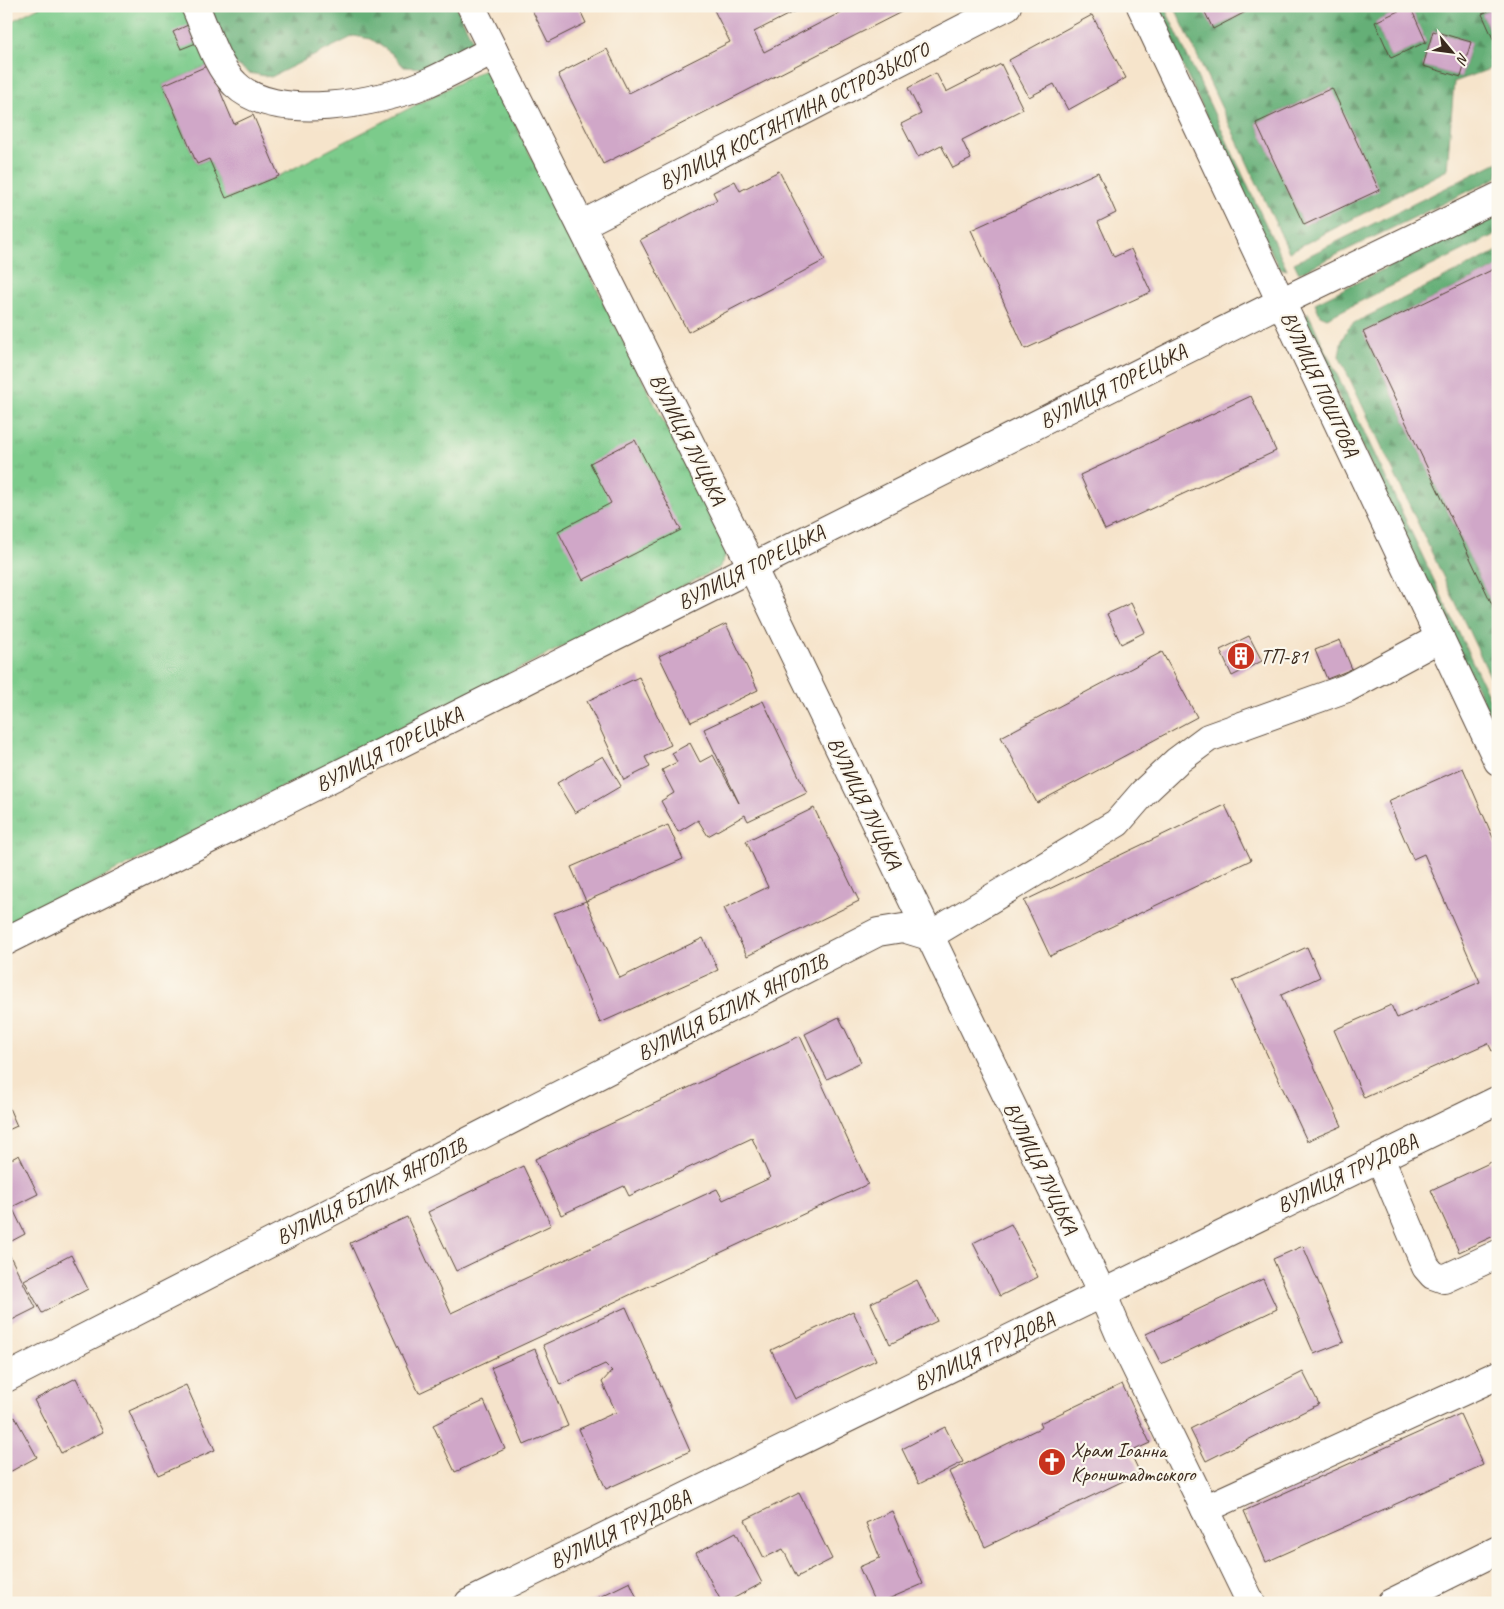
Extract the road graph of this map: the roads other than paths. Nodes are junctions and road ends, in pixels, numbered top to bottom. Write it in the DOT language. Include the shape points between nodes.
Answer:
graph roads {
  1 [pos="195,6"];
  2 [pos="471,6"];
  3 [pos="1007,6"];
  4 [pos="1141,6"];
  5 [pos="493,50"];
  6 [pos="1498,197"];
  7 [pos="581,225"];
  8 [pos="1281,302"];
  9 [pos="752,567"];
  10 [pos="1440,638"];
  11 [pos="1498,761"];
  12 [pos="929,936"];
  13 [pos="6,941"];
  14 [pos="1498,1100"];
  15 [pos="1380,1158"];
  16 [pos="1498,1254"];
  17 [pos="1102,1294"];
  18 [pos="1498,1375"];
  19 [pos="6,1378"];
  20 [pos="1205,1509"];
  21 [pos="1498,1550"];
  22 [pos="479,1601"];
  23 [pos="1252,1603"];
  24 [pos="1391,1603"];
  1 -- 5 [label="street" via="220,64 235,84 252,96 280,105 326,107 387,97 425,84"];
  2 -- 5 [label="street, ВУЛИЦЯ ЛУЦЬКА"];
  3 -- 7 [label="street, ВУЛИЦЯ КОСТЯНТИНА ОСТРОЗЬКОГО"];
  4 -- 8 [label="street, ВУЛИЦЯ ПОШТОВА"];
  5 -- 7 [label="street, ВУЛИЦЯ ЛУЦЬКА"];
  6 -- 8 [label="street, ВУЛИЦЯ ТОРЕЦЬКА"];
  7 -- 9 [label="street, ВУЛИЦЯ ЛУЦЬКА"];
  8 -- 9 [label="street, ВУЛИЦЯ ТОРЕЦЬКА"];
  8 -- 10 [label="street, ВУЛИЦЯ ПОШТОВА"];
  9 -- 12 [label="street, ВУЛИЦЯ ЛУЦЬКА"];
  9 -- 13 [label="street, ВУЛИЦЯ ТОРЕЦЬКА"];
  10 -- 11 [label="street, ВУЛИЦЯ ПОШТОВА"];
  10 -- 12 [label="street" via="1347,688 1208,738 1177,761 1117,823"];
  12 -- 17 [label="street, ВУЛИЦЯ ЛУЦЬКА"];
  12 -- 19 [label="street, ВУЛИЦЯ БІЛИХ ЯНГОЛІВ" via="904,928 878,932"];
  14 -- 15 [label="street, ВУЛИЦЯ ТРУДОВА"];
  15 -- 16 [label="street" via="1426,1267 1433,1275 1444,1279"];
  15 -- 17 [label="street, ВУЛИЦЯ ТРУДОВА"];
  17 -- 20 [label="street, ВУЛИЦЯ ЛУЦЬКА"];
  17 -- 22 [label="street, ВУЛИЦЯ ТРУДОВА"];
  18 -- 20 [label="street"];
  20 -- 23 [label="street, ВУЛИЦЯ ЛУЦЬКА"];
  21 -- 24 [label="street"];
}
